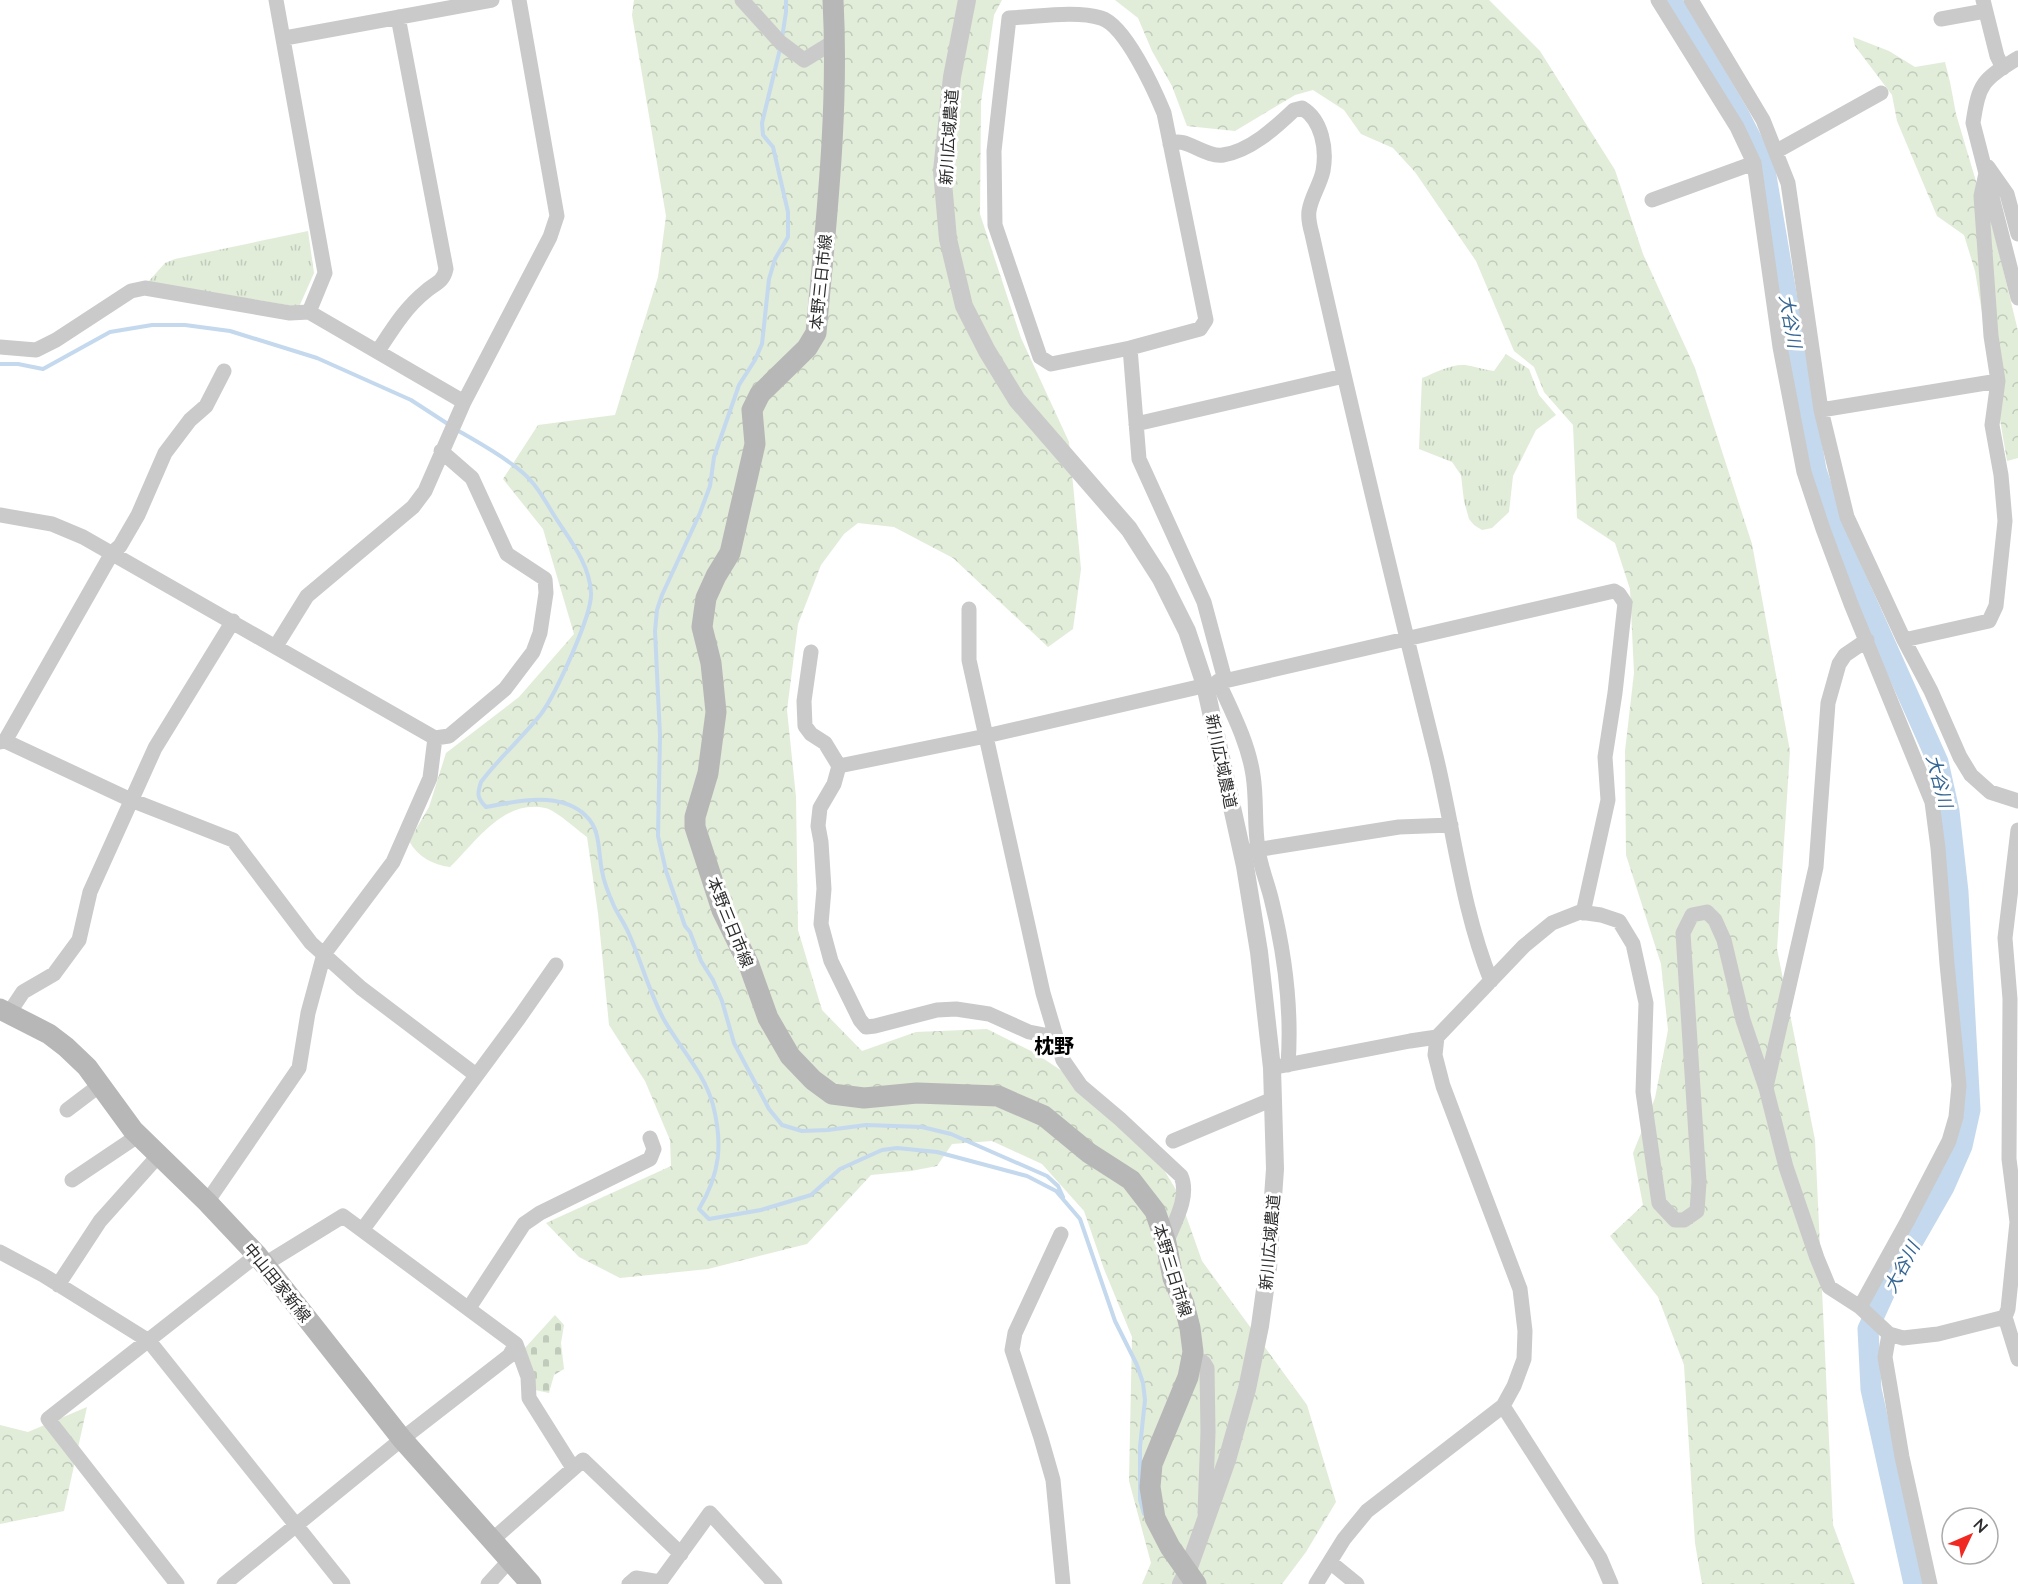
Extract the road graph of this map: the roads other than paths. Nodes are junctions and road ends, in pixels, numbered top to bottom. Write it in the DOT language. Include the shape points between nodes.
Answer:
graph roads {
  1 [pos="276,0"];
  2 [pos="492,0"];
  3 [pos="519,0"];
  4 [pos="742,0"];
  5 [pos="833,0"];
  6 [pos="967,0"];
  7 [pos="1658,0"];
  8 [pos="1691,0"];
  9 [pos="1984,6"];
  10 [pos="398,17"];
  11 [pos="1941,19"];
  12 [pos="285,38"];
  13 [pos="836,40"];
  14 [pos="2018,58"];
  15 [pos="2002,68"];
  16 [pos="1881,93"];
  17 [pos="1170,144"];
  18 [pos="1777,151"];
  19 [pos="1754,163"];
  20 [pos="1984,166"];
  21 [pos="1652,200"];
  22 [pos="2018,234"];
  23 [pos="2018,298"];
  24 [pos="309,312"];
  25 [pos="0,347"];
  26 [pos="1130,348"];
  27 [pos="378,351"];
  28 [pos="224,371"];
  29 [pos="1344,376"];
  30 [pos="1998,381"];
  31 [pos="464,402"];
  32 [pos="1821,410"];
  33 [pos="1136,424"];
  34 [pos="441,451"];
  35 [pos="0,515"];
  36 [pos="112,553"];
  37 [pos="969,609"];
  38 [pos="233,621"];
  39 [pos="1407,639"];
  40 [pos="1867,640"];
  41 [pos="1904,640"];
  42 [pos="276,646"];
  43 [pos="811,652"];
  44 [pos="1216,682"];
  45 [pos="986,736"];
  46 [pos="435,738"];
  47 [pos="2,741"];
  48 [pos="840,766"];
  49 [pos="131,800"];
  50 [pos="2018,801"];
  51 [pos="1451,825"];
  52 [pos="2018,830"];
  53 [pos="1250,851"];
  54 [pos="1583,913"];
  55 [pos="324,954"];
  56 [pos="556,965"];
  57 [pos="1491,981"];
  58 [pos="4,1011"];
  59 [pos="1055,1037"];
  60 [pos="1437,1037"];
  61 [pos="1280,1067"];
  62 [pos="476,1075"];
  63 [pos="100,1085"];
  64 [pos="1766,1088"];
  65 [pos="1273,1099"];
  66 [pos="67,1110"];
  67 [pos="139,1136"];
  68 [pos="650,1138"];
  69 [pos="1173,1141"];
  70 [pos="159,1155"];
  71 [pos="72,1180"];
  72 [pos="207,1202"];
  73 [pos="363,1229"];
  74 [pos="1061,1234"];
  75 [pos="1166,1243"];
  76 [pos="0,1252"];
  77 [pos="261,1259"];
  78 [pos="58,1285"];
  79 [pos="1860,1307"];
  80 [pos="469,1308"];
  81 [pos="2010,1317"];
  82 [pos="1889,1334"];
  83 [pos="149,1341"];
  84 [pos="516,1344"];
  85 [pos="1192,1355"];
  86 [pos="2018,1359"];
  87 [pos="1503,1406"];
  88 [pos="402,1439"];
  89 [pos="573,1468"];
  90 [pos="1204,1525"];
  91 [pos="297,1526"];
  92 [pos="491,1540"];
  93 [pos="681,1554"];
  94 [pos="509,1561"];
  95 [pos="1330,1562"];
  96 [pos="1188,1579"];
  97 [pos="177,1584"];
  98 [pos="224,1584"];
  99 [pos="343,1584"];
  100 [pos="488,1584"];
  101 [pos="531,1584"];
  102 [pos="629,1584"];
  103 [pos="775,1584"];
  104 [pos="1063,1584"];
  105 [pos="1316,1584"];
  106 [pos="1357,1584"];
  107 [pos="1611,1584"];
  108 [pos="1930,1584"];
  1 -- 12 [label="street"];
  2 -- 10 [label="street"];
  3 -- 31 [label="street" via="557,216 550,237"];
  4 -- 13 [label="street" via="780,42 804,60"];
  5 -- 13 [label="main road, 本野三日市線"];
  6 -- 44 [label="street, 新川広域農道" via="952,77 942,171 948,239 964,306 1017,400 1129,528"];
  7 -- 19 [label="street" via="1737,127"];
  8 -- 18 [label="street" via="1763,120"];
  9 -- 11 [label="street"];
  9 -- 15 [label="street"];
  10 -- 12 [label="street"];
  10 -- 27 [label="street" via="446,269 444,278 408,308"];
  12 -- 24 [label="street" via="325,273"];
  13 -- 75 [label="main road, 本野三日市線" via="834,144 816,333 807,348 760,394 752,410 755,444 733,542 706,598 702,627 711,663 716,712 708,773 695,827 722,910 749,965 768,1018 790,1056 813,1080 832,1094 864,1098 917,1093 998,1096 1044,1116 1089,1154 1131,1180 1155,1211"];
  14 -- 15 [label="street"];
  15 -- 20 [label="street" via="1982,84 1977,97 1973,123"];
  16 -- 18 [label="street"];
  17 -- 26 [label="street" via="1206,320 1200,329"];
  17 -- 26 [label="street" via="1155,90 1121,32 1103,18 1009,18 994,151 995,225 1040,357 1051,364"];
  17 -- 29 [label="street" via="1183,141 1210,154 1227,154 1253,143 1294,110 1302,108 1308,112 1324,143 1323,172 1308,213"];
  18 -- 32 [label="street" via="1788,183"];
  19 -- 21 [label="street"];
  19 -- 40 [label="street" via="1780,347 1804,472"];
  20 -- 22 [label="street" via="2007,194"];
  20 -- 23 [label="street"];
  20 -- 30 [label="street" via="1981,196"];
  24 -- 25 [label="street" via="290,314 145,288 131,291 36,350"];
  24 -- 27 [label="street"];
  26 -- 33 [label="street"];
  27 -- 31 [label="street"];
  28 -- 36 [label="street" via="206,406 165,453 138,516"];
  29 -- 33 [label="street"];
  29 -- 39 [label="street"];
  30 -- 32 [label="street"];
  30 -- 41 [label="street" via="1992,425 2005,521 1996,606 1989,621"];
  31 -- 34 [label="street"];
  32 -- 41 [label="street" via="1847,517"];
  33 -- 44 [label="street" via="1139,459 1204,602"];
  34 -- 42 [label="street" via="425,491 413,507 307,596"];
  34 -- 46 [label="street" via="472,478 507,554 545,579 546,593 533,652 506,689 449,736"];
  35 -- 36 [label="street" via="52,524"];
  36 -- 38 [label="street"];
  36 -- 47 [label="street"];
  37 -- 45 [label="street" via="969,660"];
  38 -- 42 [label="street"];
  38 -- 49 [label="street" via="155,748"];
  39 -- 44 [label="street"];
  39 -- 51 [label="street"];
  39 -- 54 [label="street" via="1614,591 1625,603 1605,757 1608,800"];
  40 -- 64 [label="street" via="1839,664 1828,703 1816,867"];
  40 -- 79 [label="street" via="1932,802 1959,1084 1949,1141"];
  41 -- 50 [label="street" via="1971,775 1990,792"];
  42 -- 46 [label="street"];
  43 -- 48 [label="street" via="804,701 805,726 825,743"];
  44 -- 45 [label="street"];
  44 -- 53 [label="street, 新川広域農道"];
  44 -- 53 [label="street" via="1246,746 1253,776"];
  45 -- 48 [label="street"];
  45 -- 59 [label="street"];
  46 -- 55 [label="street" via="430,778 393,862"];
  47 -- 49 [label="street"];
  48 -- 59 [label="street" via="820,807 824,889 821,924 831,961 860,1020 866,1027 875,1026 956,1009 989,1014 1029,1032"];
  49 -- 55 [label="street" via="233,840 311,944"];
  49 -- 58 [label="street" via="90,892 80,940 54,974 23,992"];
  51 -- 53 [label="street" via="1399,827"];
  51 -- 57 [label="street" via="1470,914"];
  52 -- 81 [label="street" via="2005,938 2010,999 2009,1159 2017,1222"];
  53 -- 61 [label="street, 新川広域農道" via="1259,952"];
  54 -- 57 [label="street" via="1552,922"];
  54 -- 64 [label="street" via="1619,921 1633,944 1646,1003 1643,1092 1659,1203 1675,1220 1684,1220 1697,1210 1699,1182 1683,933 1692,915 1707,912 1724,940 1743,1020"];
  55 -- 62 [label="street" via="361,988"];
  55 -- 72 [label="street" via="299,1068"];
  56 -- 62 [label="street"];
  57 -- 60 [label="street"];
  58 -- 63 [label="main road, 中山田家新線" via="66,1047"];
  59 -- 75 [label="street" via="1063,1060 1081,1086 1181,1176 1185,1184 1183,1199"];
  60 -- 61 [label="street"];
  60 -- 87 [label="street" via="1435,1055 1443,1086 1520,1289 1524,1359"];
  61 -- 65 [label="street, 新川広域農道"];
  62 -- 73 [label="street"];
  63 -- 66 [label="street"];
  63 -- 67 [label="main road, 中山田家新線"];
  64 -- 79 [label="street" via="1786,1167 1816,1258 1829,1287"];
  65 -- 69 [label="street"];
  65 -- 90 [label="street, 新川広域農道" via="1275,1169 1260,1326 1247,1389"];
  67 -- 70 [label="main road, 中山田家新線"];
  67 -- 71 [label="street"];
  68 -- 80 [label="street" via="654,1149 650,1159 524,1224"];
  70 -- 72 [label="main road, 中山田家新線"];
  70 -- 78 [label="street" via="100,1221"];
  72 -- 77 [label="main road, 中山田家新線"];
  73 -- 77 [label="street" via="343,1216"];
  73 -- 80 [label="street"];
  74 -- 104 [label="street" via="1015,1333 1012,1350 1053,1480"];
  75 -- 85 [label="main road, 本野三日市線" via="1190,1328"];
  76 -- 78 [label="street"];
  77 -- 83 [label="street"];
  77 -- 88 [label="main road, 中山田家新線"];
  78 -- 83 [label="street"];
  79 -- 82 [label="street"];
  80 -- 84 [label="street"];
  81 -- 82 [label="street" via="1938,1334 1903,1338"];
  81 -- 86 [label="street"];
  82 -- 108 [label="street" via="1885,1356"];
  83 -- 91 [label="street"];
  83 -- 97 [label="street" via="48,1419"];
  84 -- 88 [label="street" via="509,1356"];
  84 -- 89 [label="street" via="528,1377 529,1398"];
  85 -- 90 [label="street" via="1207,1368"];
  85 -- 96 [label="main road, 本野三日市線" via="1188,1377 1152,1464 1150,1486 1155,1518"];
  87 -- 95 [label="street" via="1366,1511"];
  87 -- 107 [label="street" via="1600,1558"];
  88 -- 91 [label="street"];
  88 -- 92 [label="main road, 中山田家新線"];
  89 -- 92 [label="street"];
  89 -- 93 [label="street" via="583,1460"];
  90 -- 96 [label="street, 新川広域農道"];
  91 -- 98 [label="street"];
  91 -- 99 [label="street"];
  92 -- 94 [label="main road, 中山田家新線"];
  93 -- 102 [label="street" via="660,1582 636,1578"];
  93 -- 103 [label="street" via="710,1513"];
  94 -- 100 [label="street"];
  94 -- 101 [label="main road, 中山田家新線"];
  95 -- 105 [label="street"];
  95 -- 106 [label="street"];
}
